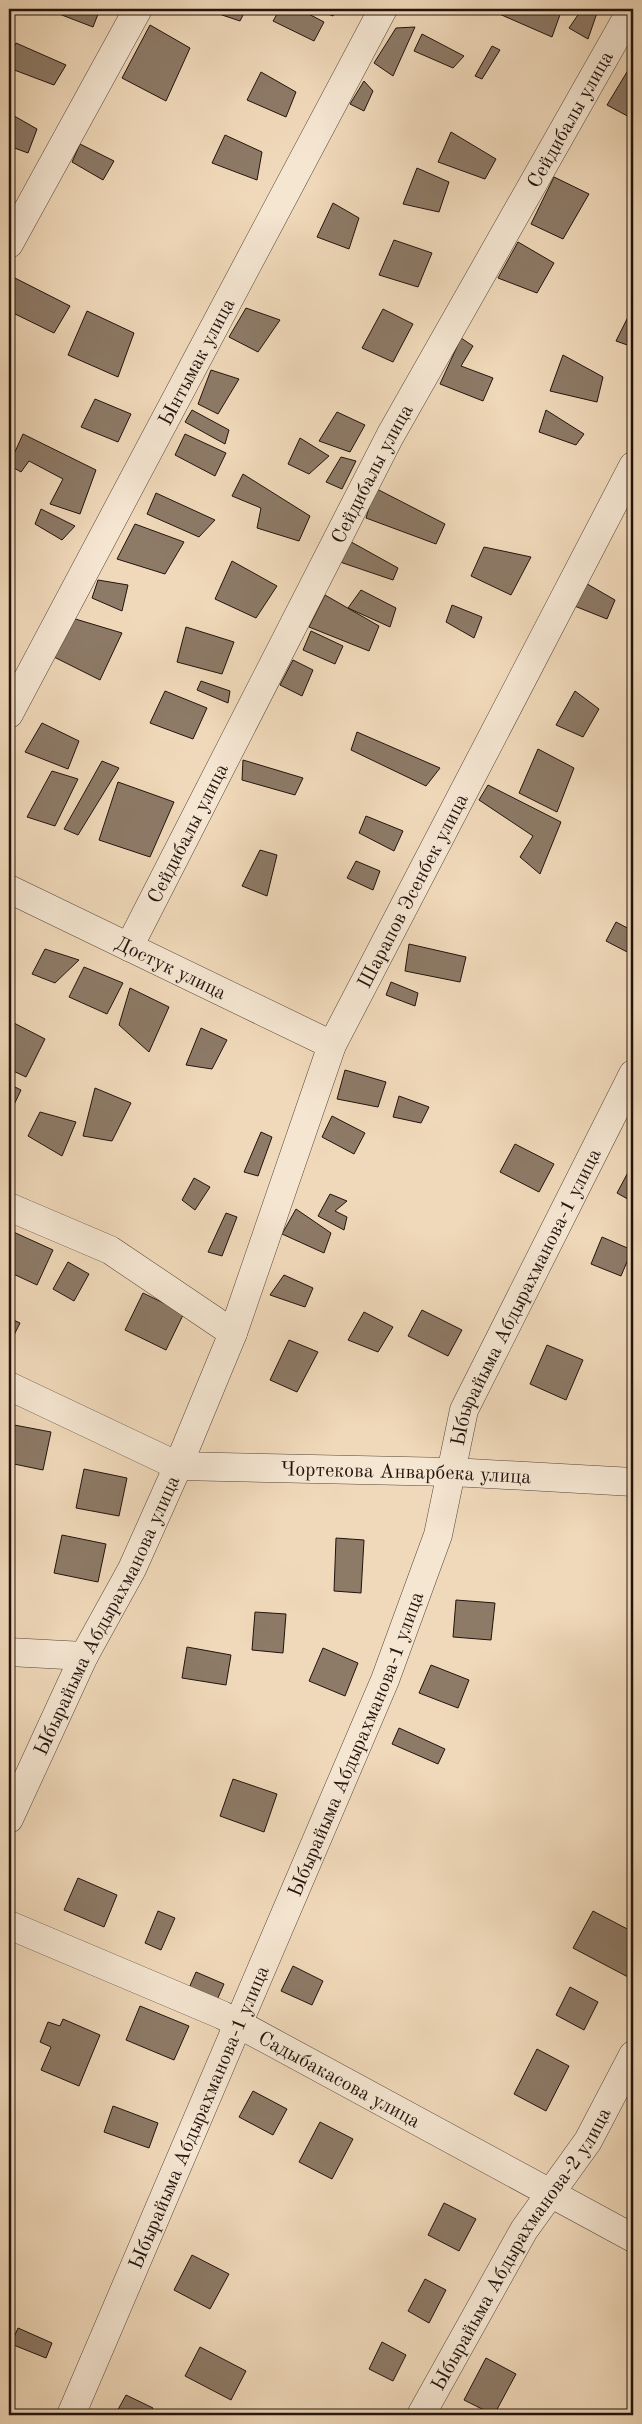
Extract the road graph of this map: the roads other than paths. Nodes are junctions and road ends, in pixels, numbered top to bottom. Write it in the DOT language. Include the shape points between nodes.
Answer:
graph roads {
  1 [pos="138,9"];
  2 [pos="384,9"];
  3 [pos="632,9"];
  4 [pos="9,244"];
  5 [pos="633,466"];
  6 [pos="9,714"];
  7 [pos="9,889"];
  8 [pos="129,947"];
  9 [pos="332,1046"];
  10 [pos="633,1074"];
  11 [pos="9,1207"];
  12 [pos="233,1333"];
  13 [pos="9,1386"];
  14 [pos="178,1466"];
  15 [pos="452,1472"];
  16 [pos="633,1482"];
  17 [pos="9,1652"];
  18 [pos="84,1656"];
  19 [pos="9,1819"];
  20 [pos="9,1925"];
  21 [pos="236,2024"];
  22 [pos="633,2055"];
  23 [pos="551,2193"];
  24 [pos="633,2238"];
  25 [pos="71,2415"];
  26 [pos="421,2415"];
  1 -- 4 [label="street"];
  2 -- 6 [label="street, Ынтымак улица"];
  3 -- 8 [label="street, Сейдибалы улица" via="390,436"];
  5 -- 9 [label="street, Шарапов Эсенбек улица"];
  7 -- 8 [label="street, Достук улица"];
  8 -- 9 [label="street, Достук улица"];
  9 -- 12 [label="street, Шарапов Эсенбек улица"];
  10 -- 15 [label="street, Ыбырайыма Абдырахманова-1 улица" via="464,1410"];
  11 -- 12 [label="street" via="110,1250"];
  12 -- 14 [label="street, Шарапов Эсенбек улица"];
  13 -- 14 [label="street"];
  14 -- 15 [label="street, Чортекова Анварбека улица"];
  14 -- 18 [label="street, Ыбырайыма Абдырахманова улица" via="132,1569"];
  15 -- 16 [label="street, Чортекова Анварбека улица"];
  15 -- 21 [label="street, Ыбырайыма Абдырахманова-1 улица" via="438,1534 385,1680"];
  17 -- 18 [label="street"];
  18 -- 19 [label="street, Ыбырайыма Абдырахманова улица"];
  20 -- 21 [label="street, Садыбакасова улица" via="222,2015"];
  21 -- 23 [label="street, Садыбакасова улица"];
  21 -- 25 [label="street, Ыбырайыма Абдырахманова-1 улица"];
  22 -- 23 [label="street, Ыбырайыма Абдырахманова-2 улица" via="588,2141"];
  23 -- 24 [label="street, Садыбакасова улица"];
  23 -- 26 [label="street, Ыбырайыма Абдырахманова-2 улица" via="524,2230"];
}
